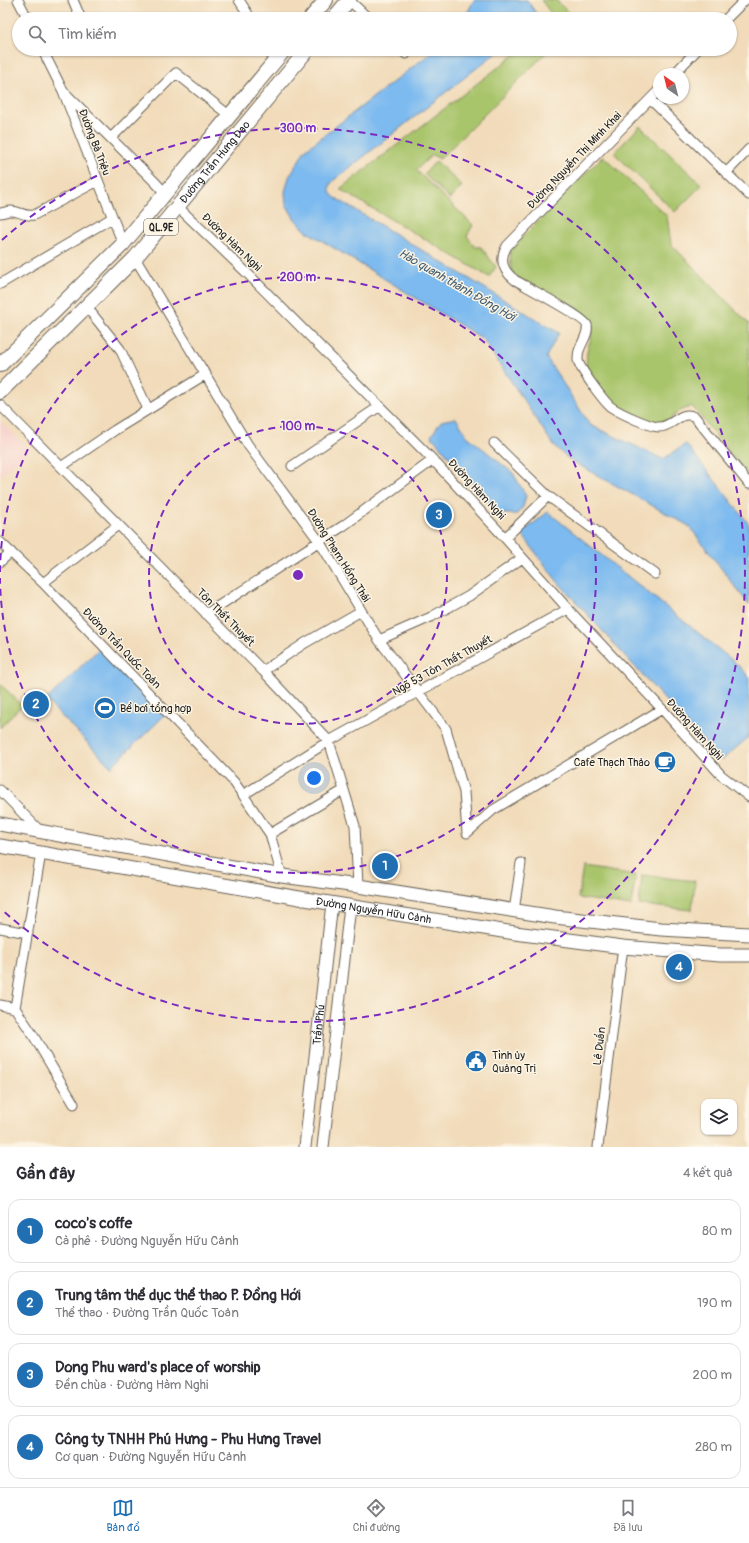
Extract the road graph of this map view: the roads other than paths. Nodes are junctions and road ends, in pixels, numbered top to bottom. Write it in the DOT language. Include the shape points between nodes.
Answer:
graph roads {
  1 [pos="18,0"];
  2 [pos="73,0"];
  3 [pos="239,0"];
  4 [pos="326,0"];
  5 [pos="349,0"];
  6 [pos="745,0"];
  7 [pos="24,12"];
  8 [pos="78,12"];
  9 [pos="247,12"];
  10 [pos="316,12"];
  11 [pos="339,12"];
  12 [pos="362,12"];
  13 [pos="733,12"];
  14 [pos="46,56"];
  15 [pos="277,56"];
  16 [pos="302,56"];
  17 [pos="691,56"];
  18 [pos="680,68"];
  19 [pos="63,90"];
  20 [pos="653,96"];
  21 [pos="650,99"];
  22 [pos="230,116"];
  23 [pos="111,138"];
  24 [pos="749,149"];
  25 [pos="726,173"];
  26 [pos="98,181"];
  27 [pos="166,194"];
  28 [pos="749,195"];
  29 [pos="178,207"];
  30 [pos="0,213"];
  31 [pos="112,218"];
  32 [pos="123,244"];
  33 [pos="135,258"];
  34 [pos="0,284"];
  35 [pos="86,306"];
  36 [pos="0,365"];
  37 [pos="206,374"];
  38 [pos="0,392"];
  39 [pos="0,405"];
  40 [pos="380,406"];
  41 [pos="148,409"];
  42 [pos="494,443"];
  43 [pos="433,460"];
  44 [pos="292,466"];
  45 [pos="61,467"];
  46 [pos="749,484"];
  47 [pos="548,496"];
  48 [pos="118,525"];
  49 [pos="505,538"];
  50 [pos="318,541"];
  51 [pos="0,542"];
  52 [pos="11,552"];
  53 [pos="522,558"];
  54 [pos="0,562"];
  55 [pos="655,574"];
  56 [pos="43,583"];
  57 [pos="568,609"];
  58 [pos="360,611"];
  59 [pos="206,614"];
  60 [pos="379,640"];
  61 [pos="263,671"];
  62 [pos="418,692"];
  63 [pos="662,709"];
  64 [pos="329,741"];
  65 [pos="0,790"];
  66 [pos="344,790"];
  67 [pos="243,795"];
  68 [pos="749,797"];
  69 [pos="0,824"];
  70 [pos="40,831"];
  71 [pos="270,834"];
  72 [pos="0,846"];
  73 [pos="41,853"];
  74 [pos="521,863"];
  75 [pos="282,876"];
  76 [pos="358,886"];
  77 [pos="332,903"];
  78 [pos="352,906"];
  79 [pos="514,911"];
  80 [pos="627,926"];
  81 [pos="0,928"];
  82 [pos="28,932"];
  83 [pos="749,934"];
  84 [pos="623,947"];
  85 [pos="749,955"];
  86 [pos="0,1005"];
  87 [pos="15,1008"];
  88 [pos="74,1104"];
  89 [pos="305,1147"];
  90 [pos="323,1147"];
  91 [pos="598,1147"];
  1 -- 7 [label="street"];
  2 -- 8 [label="street"];
  3 -- 9 [label="street"];
  4 -- 10 [label="main road"];
  5 -- 11 [label="main road"];
  5 -- 12 [label="street"];
  6 -- 13 [label="street"];
  14 -- 19 [label="street, Đường Bà Triệu"];
  15 -- 22 [label="main road, Đường Trần Hưng Đạo / QL.9E"];
  16 -- 29 [label="main road, Đường Trần Hưng Đạo / QL.9E"];
  17 -- 18 [label="street"];
  19 -- 23 [label="street"];
  19 -- 26 [label="street, Đường Bà Triệu"];
  20 -- 21 [label="street, Đường Nguyễn Thị Minh Khai"];
  21 -- 25 [label="street"];
  21 -- 46 [label="street, Đường Nguyễn Thị Minh Khai" via="507,246 502,261 509,275 584,321 586,333 578,360 610,407 660,427 690,414"];
  22 -- 23 [label="street" via="176,73"];
  22 -- 27 [label="main road, Đường Trần Hưng Đạo / QL.9E"];
  23 -- 27 [label="street"];
  24 -- 25 [label="street"];
  25 -- 28 [label="street"];
  26 -- 30 [label="street" via="34,215 26,216 10,210"];
  26 -- 31 [label="street, Đường Bà Triệu"];
  27 -- 29 [label="main road"];
  27 -- 32 [label="main road, Đường Trần Hưng Đạo / QL.9E"];
  29 -- 33 [label="main road, Đường Trần Hưng Đạo / QL.9E"];
  29 -- 40 [label="street, Đường Hàm Nghi" via="255,280"];
  31 -- 32 [label="street, Đường Bà Triệu"];
  31 -- 34 [label="street"];
  32 -- 36 [label="main road, Đường Trần Hưng Đạo / QL.9E"];
  33 -- 35 [label="main road, Đường Trần Hưng Đạo / QL.9E"];
  33 -- 37 [label="street, Đường Phạm Hồng Thái"];
  35 -- 38 [label="main road, Đường Trần Hưng Đạo / QL.9E"];
  35 -- 41 [label="street" via="120,349"];
  37 -- 41 [label="street"];
  37 -- 50 [label="street, Đường Phạm Hồng Thái" via="248,445"];
  39 -- 45 [label="street, Tôn Thất Thuyết"];
  40 -- 43 [label="street, Đường Hàm Nghi"];
  40 -- 44 [label="street"];
  41 -- 45 [label="street"];
  42 -- 47 [label="street"];
  43 -- 49 [label="street, Đường Hàm Nghi"];
  43 -- 50 [label="street"];
  45 -- 48 [label="street, Tôn Thất Thuyết"];
  47 -- 49 [label="street"];
  47 -- 55 [label="street"];
  48 -- 56 [label="street"];
  48 -- 59 [label="street, Tôn Thất Thuyết"];
  49 -- 53 [label="street, Đường Hàm Nghi"];
  50 -- 58 [label="street, Đường Phạm Hồng Thái"];
  50 -- 59 [label="street"];
  51 -- 52 [label="street, Đường Trần Quốc Toản"];
  52 -- 54 [label="street"];
  52 -- 56 [label="street, Đường Trần Quốc Toản"];
  53 -- 57 [label="street, Đường Hàm Nghi"];
  53 -- 60 [label="street" via="469,596 432,617"];
  56 -- 67 [label="street, Đường Trần Quốc Toản" via="234,782"];
  57 -- 62 [label="street, Ngõ 53 Tôn Thất Thuyết"];
  57 -- 63 [label="street, Đường Hàm Nghi"];
  58 -- 60 [label="street, Đường Phạm Hồng Thái"];
  58 -- 61 [label="street"];
  59 -- 61 [label="street, Tôn Thất Thuyết"];
  60 -- 62 [label="street, Đường Phạm Hồng Thái"];
  61 -- 64 [label="street, Tôn Thất Thuyết"];
  62 -- 63 [label="street, Đường Phạm Hồng Thái" via="446,729 464,792 467,833 493,810"];
  62 -- 64 [label="street, Ngõ 53 Tôn Thất Thuyết"];
  63 -- 68 [label="street, Đường Hàm Nghi" via="721,775"];
  64 -- 66 [label="street, Tôn Thất Thuyết"];
  64 -- 67 [label="street, Ngõ 53 Tôn Thất Thuyết"];
  65 -- 70 [label="street"];
  66 -- 71 [label="street"];
  66 -- 76 [label="street, Tôn Thất Thuyết" via="355,826"];
  67 -- 71 [label="street, Đường Trần Quốc Toản"];
  69 -- 70 [label="main road, Đường Nguyễn Hữu Cảnh"];
  70 -- 73 [label="main road"];
  70 -- 75 [label="main road, Đường Nguyễn Hữu Cảnh"];
  71 -- 75 [label="street, Đường Trần Quốc Toản"];
  72 -- 73 [label="main road, Đường Nguyễn Hữu Cảnh"];
  73 -- 77 [label="main road, Đường Nguyễn Hữu Cảnh"];
  73 -- 82 [label="street"];
  74 -- 79 [label="street"];
  75 -- 76 [label="main road, Đường Nguyễn Hữu Cảnh"];
  76 -- 78 [label="main road"];
  76 -- 79 [label="main road, Đường Nguyễn Hữu Cảnh"];
  77 -- 78 [label="main road, Đường Nguyễn Hữu Cảnh"];
  77 -- 89 [label="street, Trần Phú"];
  78 -- 84 [label="main road, Đường Nguyễn Hữu Cảnh" via="522,934"];
  78 -- 90 [label="street, Trần Phú"];
  79 -- 80 [label="main road, Đường Nguyễn Hữu Cảnh"];
  80 -- 83 [label="main road, Đường Nguyễn Hữu Cảnh"];
  80 -- 84 [label="main road"];
  81 -- 82 [label="street"];
  82 -- 87 [label="street"];
  84 -- 85 [label="main road, Đường Nguyễn Hữu Cảnh"];
  84 -- 91 [label="street, Lê Duẩn"];
  86 -- 87 [label="street"];
  87 -- 88 [label="street"];
}
